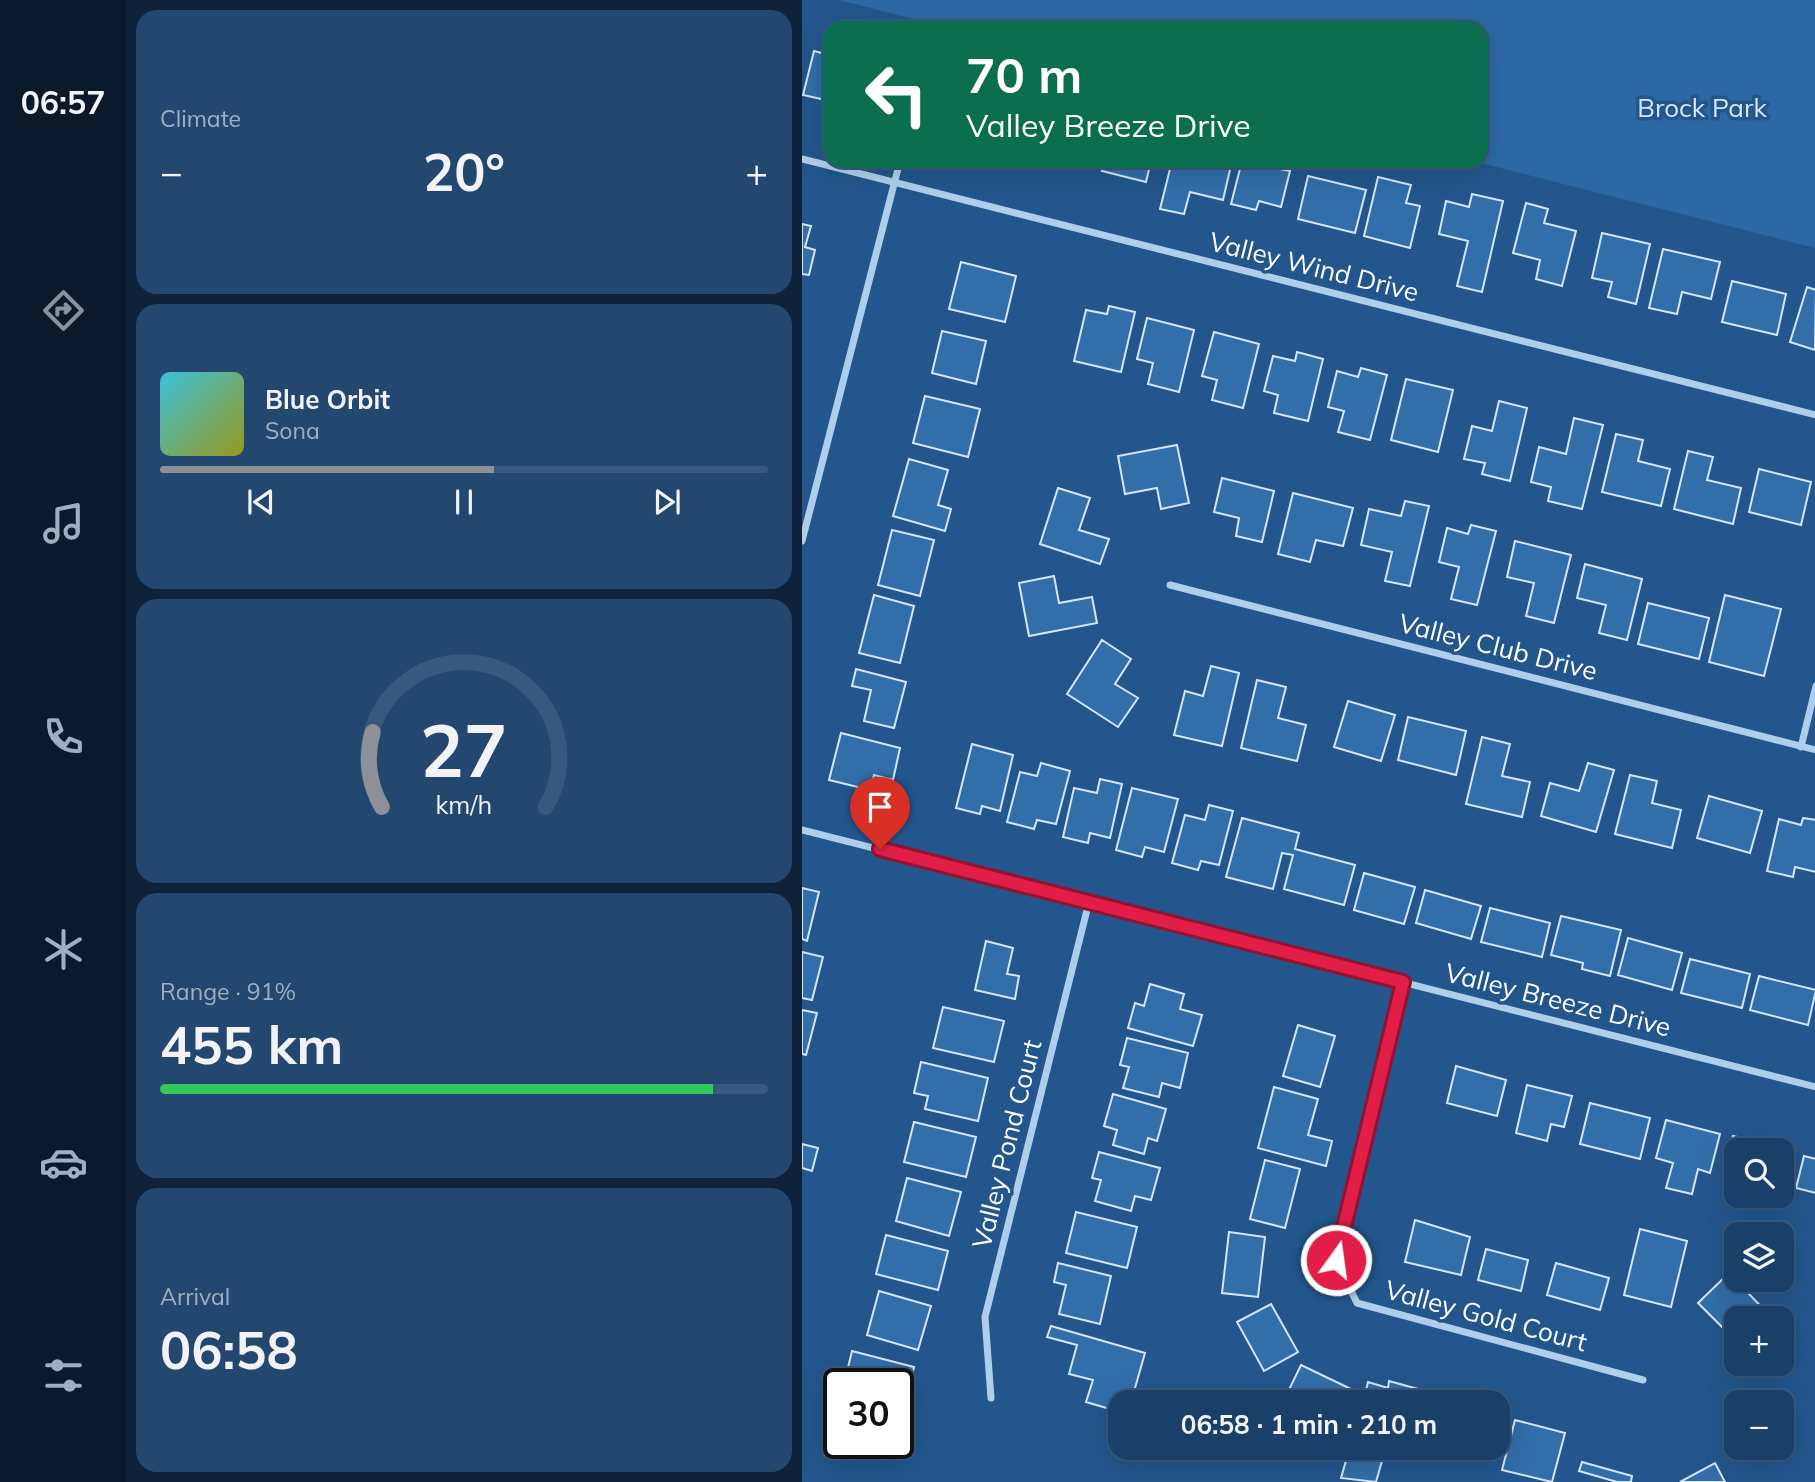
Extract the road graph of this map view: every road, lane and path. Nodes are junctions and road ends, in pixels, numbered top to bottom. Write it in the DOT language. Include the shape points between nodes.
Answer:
graph roads {
  1 [pos="802,159"];
  2 [pos="823,164"];
  3 [pos="837,168"];
  4 [pos="898,168"];
  5 [pos="895,183"];
  6 [pos="1815,415"];
  7 [pos="802,541"];
  8 [pos="1170,585"];
  9 [pos="1815,686"];
  10 [pos="1801,747"];
  11 [pos="1815,750"];
  12 [pos="802,830"];
  13 [pos="1089,902"];
  14 [pos="1403,982"];
  15 [pos="1815,1087"];
  16 [pos="1643,1380"];
  17 [pos="991,1398"];
  1 -- 2 [label="street, Valley Wind Drive"];
  3 -- 5 [label="street, Valley Wind Drive"];
  4 -- 5 [label="street"];
  5 -- 6 [label="street, Valley Wind Drive"];
  5 -- 7 [label="street"];
  8 -- 10 [label="street, Valley Club Drive"];
  9 -- 10 [label="street"];
  10 -- 11 [label="street, Valley Club Drive"];
  12 -- 13 [label="street, Valley Breeze Drive"];
  13 -- 14 [label="street, Valley Breeze Drive"];
  13 -- 17 [label="street, Valley Pond Court" via="985,1317"];
  14 -- 15 [label="street, Valley Breeze Drive"];
  14 -- 16 [label="street, Valley Gold Court" via="1336,1260 1357,1303"];
}
